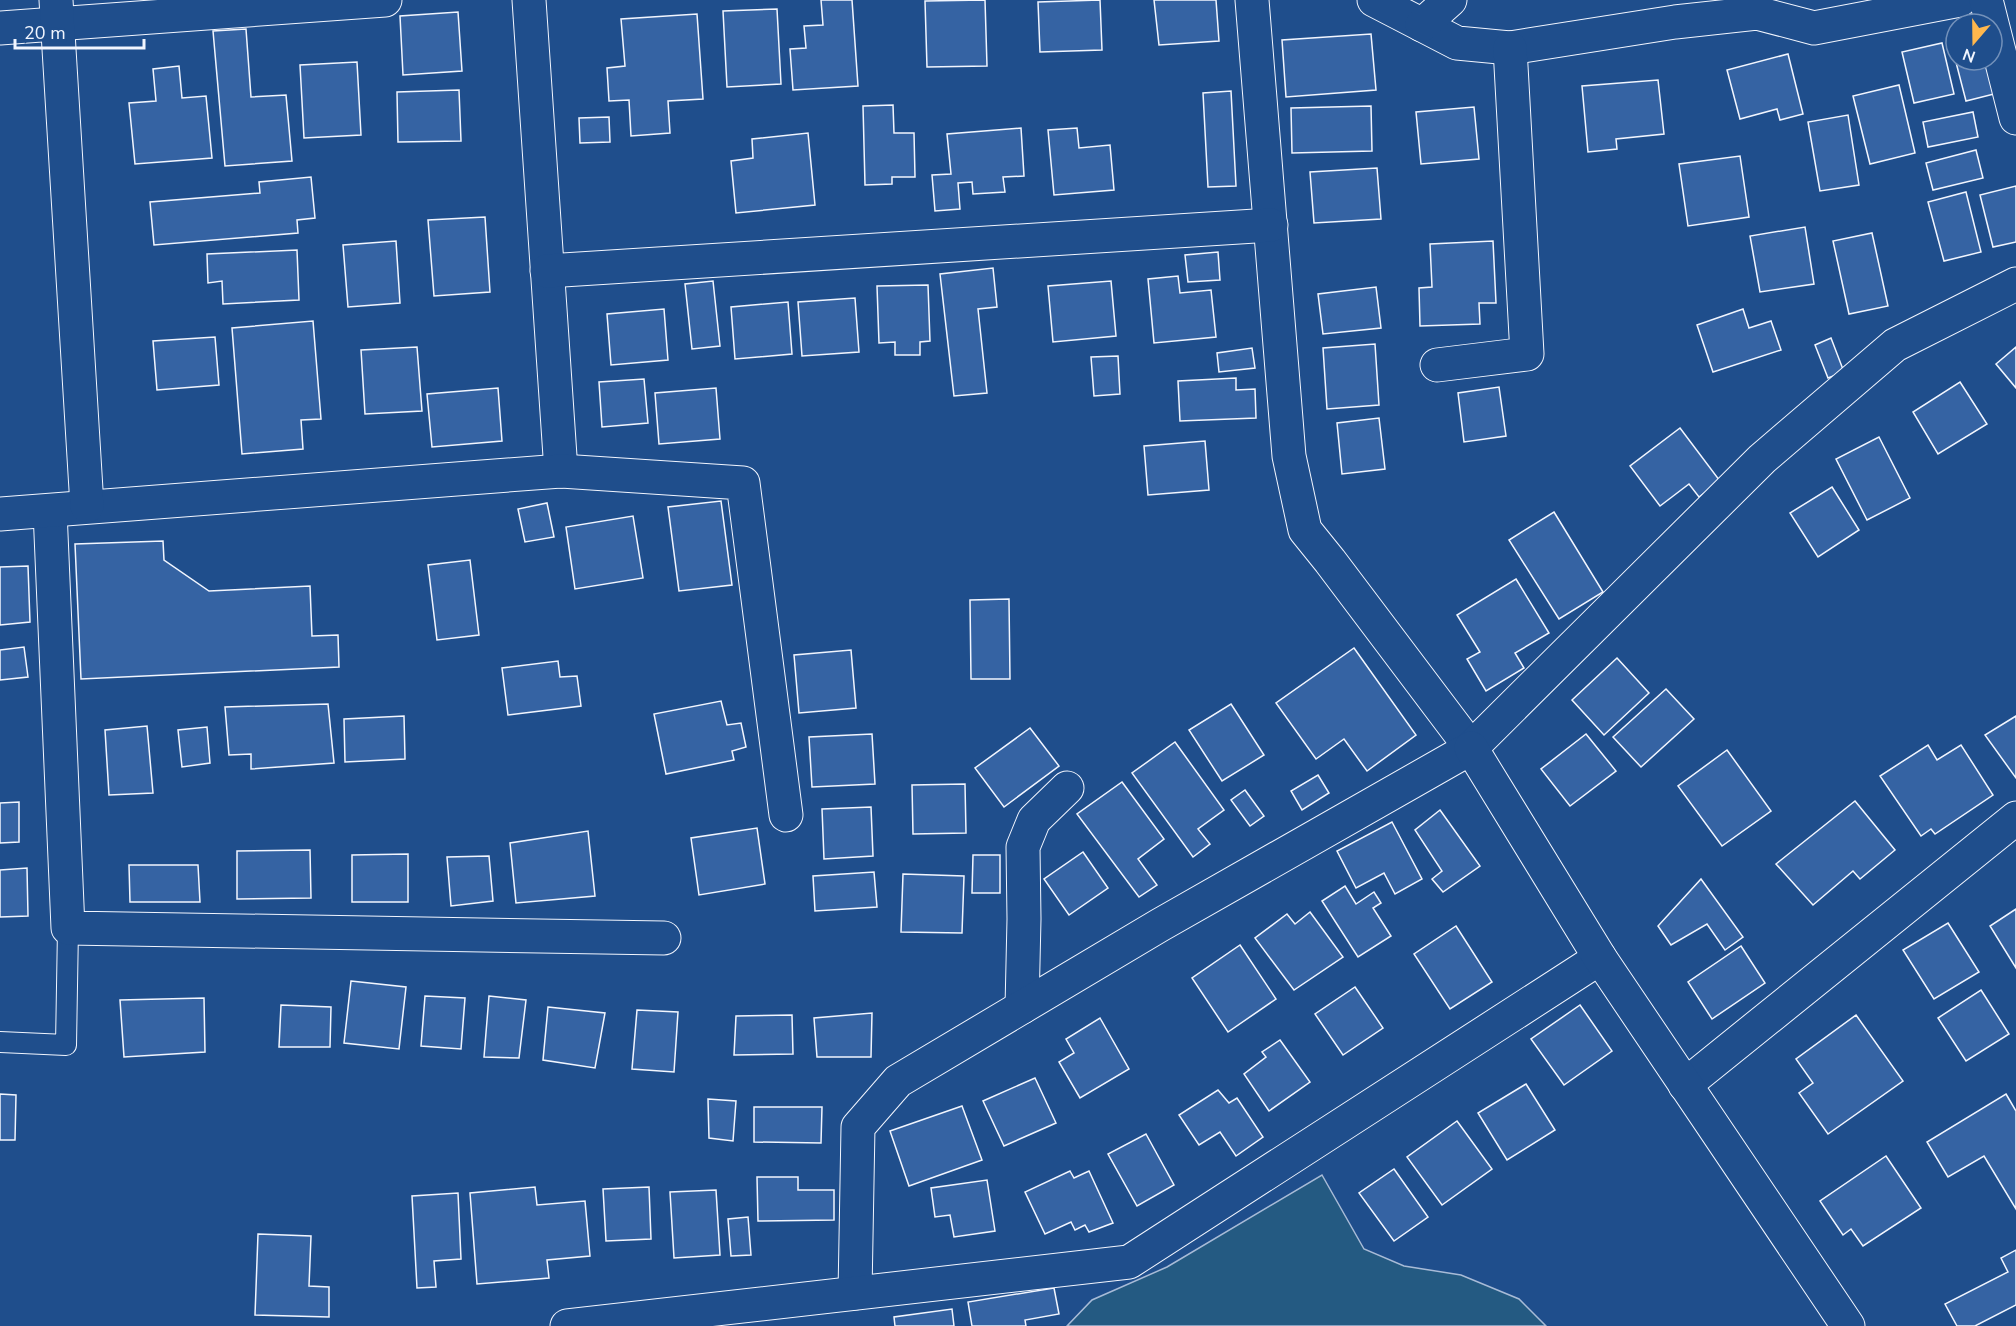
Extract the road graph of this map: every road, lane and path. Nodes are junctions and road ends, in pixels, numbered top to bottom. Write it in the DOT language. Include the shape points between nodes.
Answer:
graph roads {
  1 [pos="385,0"];
  2 [pos="529,0"];
  3 [pos="1252,0"];
  4 [pos="1374,0"];
  5 [pos="1450,0"];
  6 [pos="1960,0"];
  7 [pos="1986,0"];
  8 [pos="57,12"];
  9 [pos="1422,25"];
  10 [pos="0,28"];
  11 [pos="1509,48"];
  12 [pos="2016,118"];
  13 [pos="1271,225"];
  14 [pos="547,271"];
  15 [pos="2016,284"];
  16 [pos="1437,365"];
  17 [pos="561,471"];
  18 [pos="87,506"];
  19 [pos="50,511"];
  20 [pos="0,514"];
  21 [pos="1472,748"];
  22 [pos="1067,788"];
  23 [pos="786,814"];
  24 [pos="2016,818"];
  25 [pos="68,928"];
  26 [pos="664,938"];
  27 [pos="1600,958"];
  28 [pos="1022,1007"];
  29 [pos="0,1042"];
  30 [pos="1685,1085"];
  31 [pos="855,1293"];
  32 [pos="567,1326"];
  33 [pos="1848,1326"];
  1 -- 8 [label="street"];
  2 -- 14 [label="street"];
  3 -- 13 [label="street"];
  4 -- 9 [label="street"];
  5 -- 9 [label="street"];
  6 -- 11 [label="street" via="1814,28 1757,13"];
  7 -- 12 [label="street"];
  8 -- 10 [label="street"];
  8 -- 18 [label="street"];
  9 -- 11 [label="street" via="1457,43"];
  11 -- 16 [label="street" via="1527,354"];
  13 -- 14 [label="street"];
  13 -- 21 [label="street" via="1289,456 1305,530"];
  14 -- 17 [label="street"];
  15 -- 21 [label="street" via="1894,345 1762,459"];
  17 -- 18 [label="street"];
  17 -- 23 [label="street" via="743,483"];
  18 -- 19 [label="street"];
  19 -- 20 [label="street"];
  19 -- 25 [label="street"];
  21 -- 27 [label="street"];
  21 -- 28 [label="street"];
  22 -- 28 [label="street" via="1034,820 1023,848"];
  24 -- 30 [label="street"];
  25 -- 26 [label="street"];
  25 -- 29 [label="lane" via="66,1045"];
  27 -- 30 [label="street"];
  27 -- 31 [label="street" via="1129,1262"];
  28 -- 31 [label="street" via="897,1081 858,1127"];
  30 -- 33 [label="street"];
  31 -- 32 [label="street"];
}
